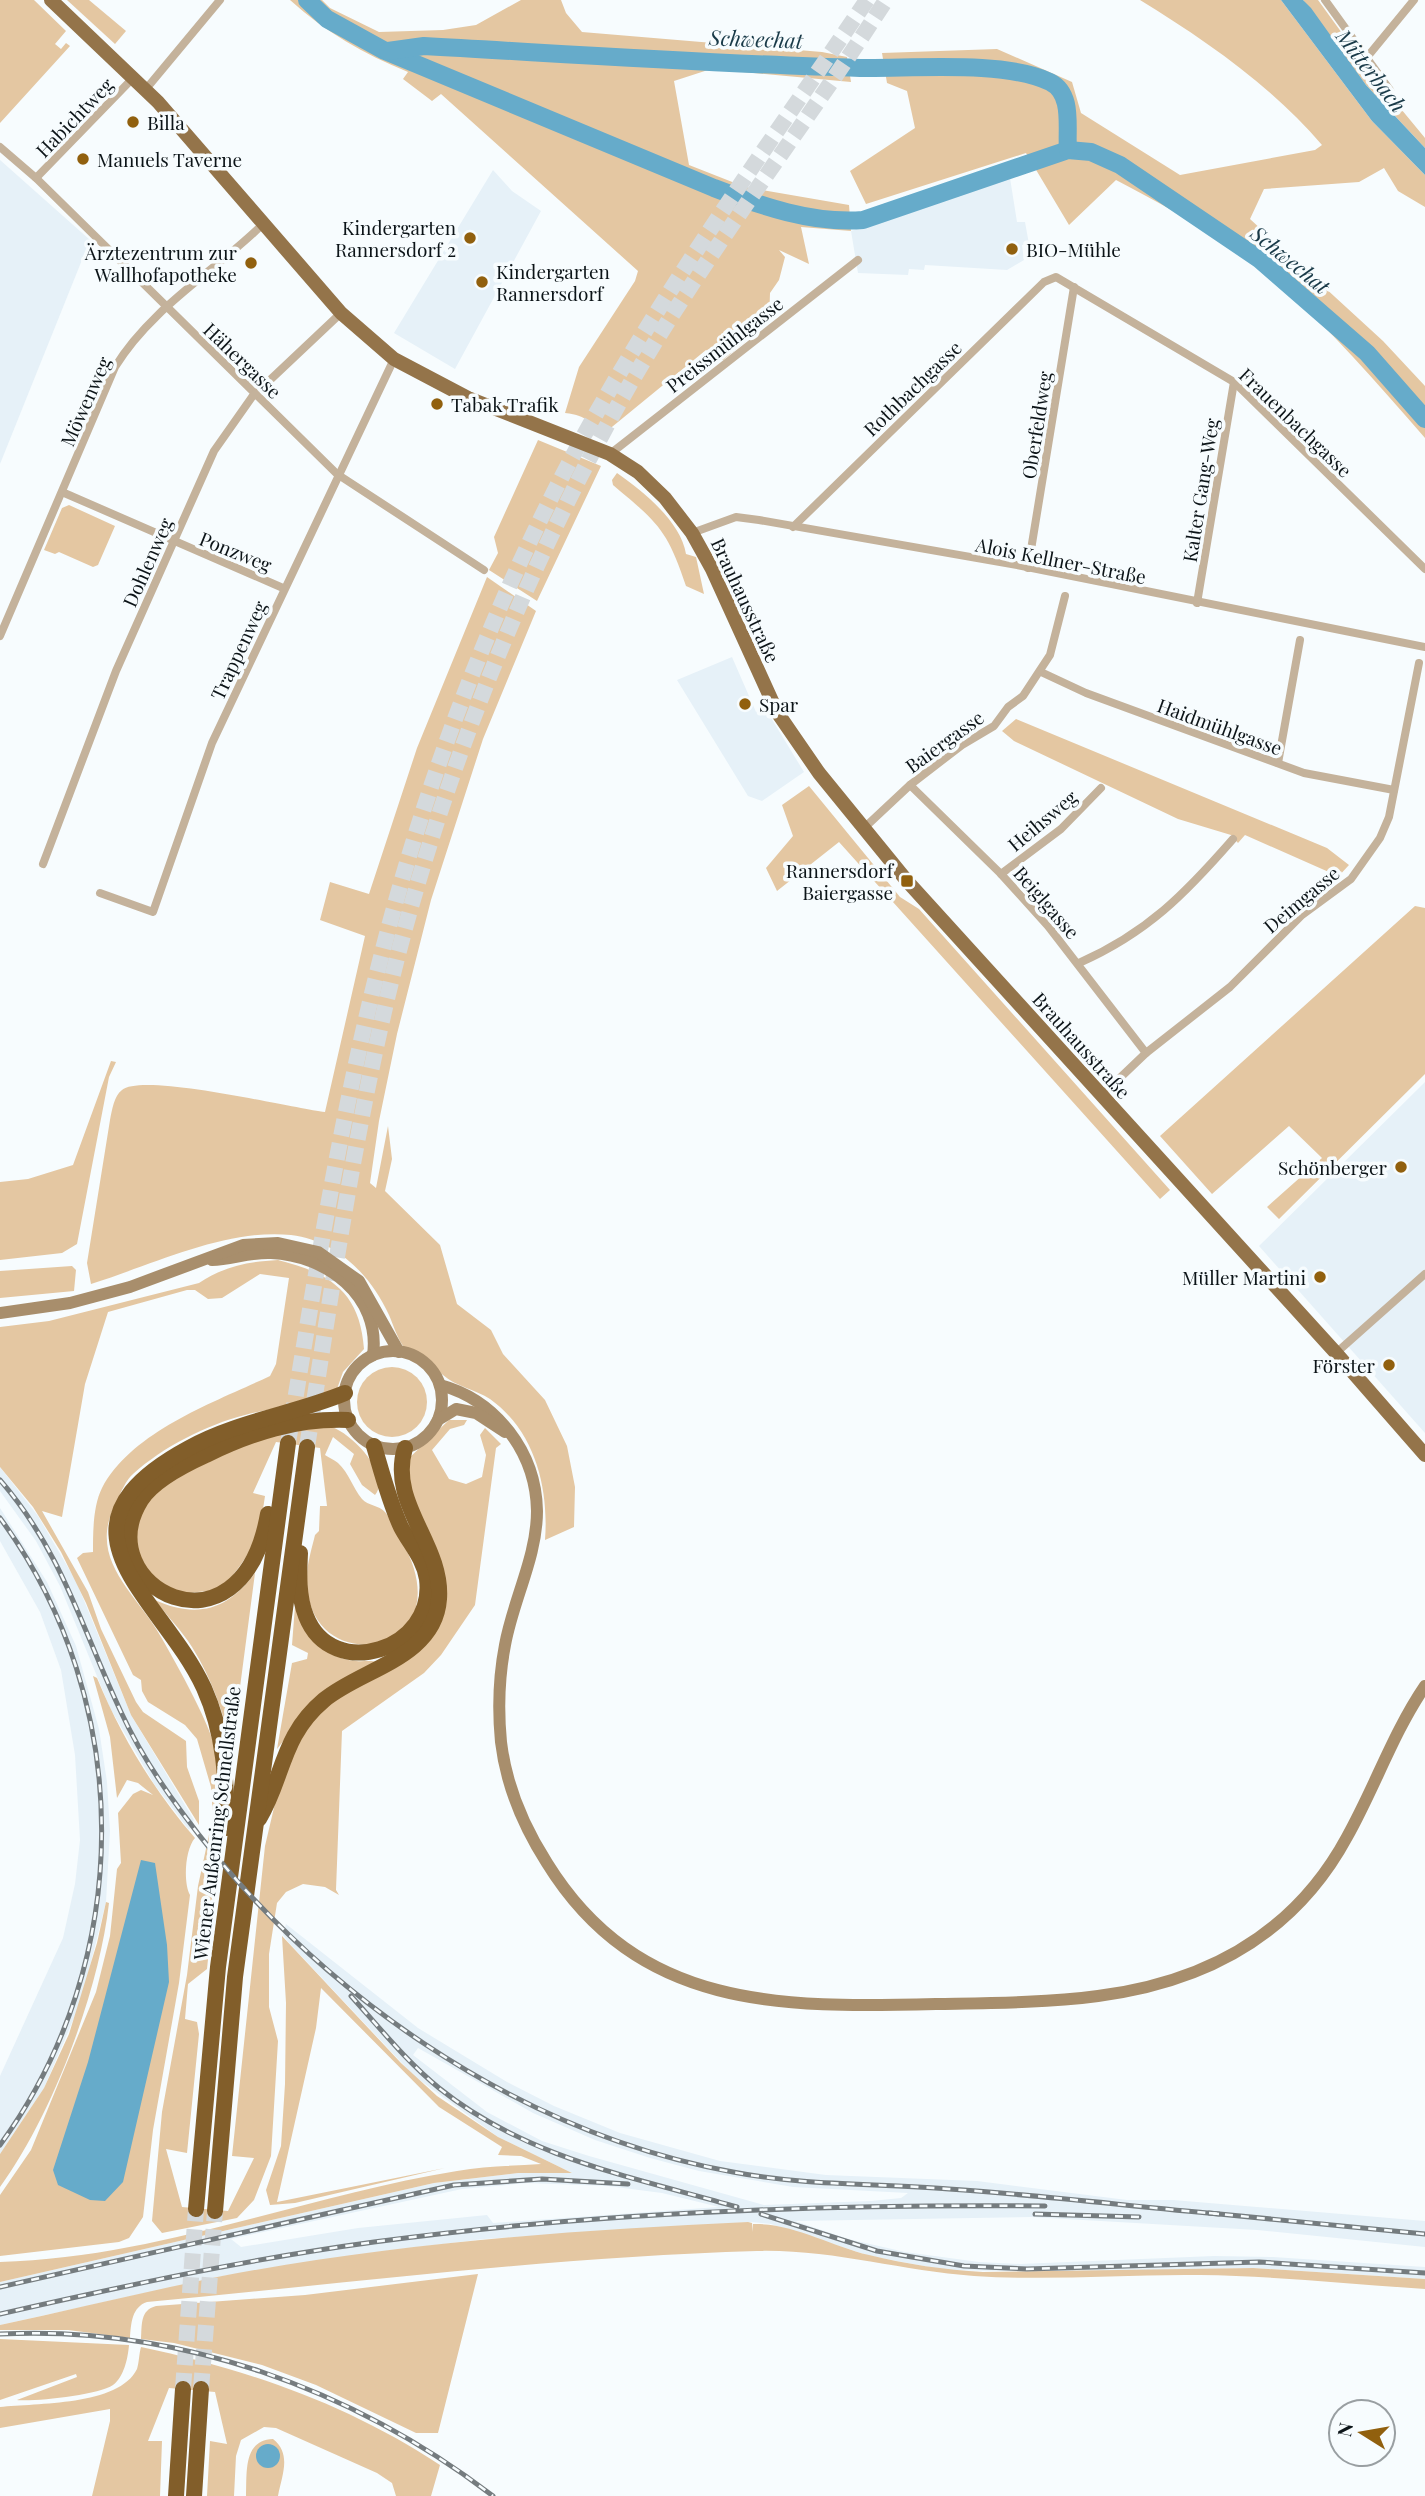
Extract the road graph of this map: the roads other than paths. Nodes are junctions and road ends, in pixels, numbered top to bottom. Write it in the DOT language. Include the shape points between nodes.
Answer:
graph roads {
  1 [pos="51,0"];
  2 [pos="220,0"];
  3 [pos="1325,0"];
  4 [pos="1414,0"];
  5 [pos="1368,57"];
  6 [pos="134,77"];
  7 [pos="146,89"];
  8 [pos="1390,90"];
  9 [pos="0,148"];
  10 [pos="36,178"];
  11 [pos="262,224"];
  12 [pos="858,260"];
  13 [pos="1056,277"];
  14 [pos="1074,287"];
  15 [pos="167,307"];
  16 [pos="341,313"];
  17 [pos="394,359"];
  18 [pos="1234,382"];
  19 [pos="255,394"];
  20 [pos="610,454"];
  21 [pos="337,474"];
  22 [pos="62,492"];
  23 [pos="793,527"];
  24 [pos="692,533"];
  25 [pos="173,543"];
  26 [pos="1028,568"];
  27 [pos="1425,569"];
  28 [pos="484,570"];
  29 [pos="283,588"];
  30 [pos="1065,596"];
  31 [pos="1197,603"];
  32 [pos="0,636"];
  33 [pos="1300,640"];
  34 [pos="1425,648"];
  35 [pos="1419,663"];
  36 [pos="1041,672"];
  37 [pos="1278,763"];
  38 [pos="910,785"];
  39 [pos="1101,788"];
  40 [pos="1394,790"];
  41 [pos="863,829"];
  42 [pos="1233,839"];
  43 [pos="43,864"];
  44 [pos="1001,874"];
  45 [pos="100,893"];
  46 [pos="1079,963"];
  47 [pos="1146,1053"];
  48 [pos="1101,1096"];
  49 [pos="205,1260"];
  50 [pos="1425,1274"];
  51 [pos="0,1312"];
  52 [pos="399,1352"];
  53 [pos="1336,1353"];
  54 [pos="373,1355"];
  55 [pos="440,1385"];
  56 [pos="345,1393"];
  57 [pos="348,1420"];
  58 [pos="438,1420"];
  59 [pos="514,1438"];
  60 [pos="288,1443"];
  61 [pos="374,1446"];
  62 [pos="307,1447"];
  63 [pos="405,1448"];
  64 [pos="1425,1455"];
  65 [pos="282,1483"];
  66 [pos="296,1514"];
  67 [pos="1425,1686"];
  68 [pos="254,1827"];
  69 [pos="233,1850"];
  70 [pos="196,2209"];
  71 [pos="215,2211"];
  72 [pos="183,2389"];
  73 [pos="201,2389"];
  74 [pos="176,2496"];
  75 [pos="194,2496"];
  1 -- 6 [label="main road, Brauhausstraße"];
  2 -- 7 [label="street"];
  3 -- 5 [label="street"];
  4 -- 5 [label="street"];
  5 -- 8 [label="street"];
  6 -- 7 [label="main road, Brauhausstraße"];
  6 -- 10 [label="street, Habichtweg"];
  7 -- 11 [label="main road, Brauhausstraße"];
  9 -- 10 [label="street, Hähergasse"];
  10 -- 15 [label="street, Hähergasse"];
  11 -- 15 [label="street, Möwenweg"];
  11 -- 16 [label="main road, Brauhausstraße"];
  12 -- 20 [label="street, Preissmühlgasse"];
  13 -- 14 [label="street, Frauenbachgasse"];
  13 -- 23 [label="street, Rothbachgasse" via="1044,282"];
  14 -- 18 [label="street, Frauenbachgasse"];
  14 -- 26 [label="street, Oberfeldweg"];
  15 -- 19 [label="street, Hähergasse"];
  15 -- 22 [label="street, Möwenweg" via="128,345 115,367"];
  16 -- 17 [label="main road, Brauhausstraße"];
  16 -- 19 [label="street, Dohlenweg"];
  17 -- 20 [label="main road, Brauhausstraße" via="468,398"];
  17 -- 21 [label="street, Trappenweg"];
  18 -- 27 [label="street, Frauenbachgasse"];
  18 -- 31 [label="street, Kalter Gang-Weg"];
  19 -- 21 [label="street, Hähergasse"];
  19 -- 25 [label="street, Dohlenweg" via="214,451"];
  20 -- 24 [label="main road, Brauhausstraße" via="653,485"];
  21 -- 28 [label="street, Hähergasse"];
  21 -- 29 [label="street, Trappenweg"];
  22 -- 25 [label="street, Ponzweg"];
  22 -- 32 [label="street, Möwenweg"];
  23 -- 24 [label="street, Alois Kellner-Straße" via="736,517"];
  23 -- 26 [label="street, Alois Kellner-Straße"];
  24 -- 41 [label="main road, Brauhausstraße" via="777,712"];
  25 -- 29 [label="street, Ponzweg"];
  25 -- 43 [label="street, Dohlenweg" via="116,671"];
  26 -- 31 [label="street, Alois Kellner-Straße"];
  29 -- 45 [label="street, Trappenweg" via="212,743 153,912"];
  30 -- 36 [label="street, Baiergasse" via="1056,638"];
  31 -- 34 [label="street, Alois Kellner-Straße"];
  33 -- 37 [label="street"];
  35 -- 40 [label="street, Deimgasse"];
  36 -- 37 [label="street, Haidmühlgasse" via="1086,694"];
  36 -- 38 [label="street, Baiergasse" via="994,726"];
  37 -- 40 [label="street, Haidmühlgasse" via="1304,773"];
  38 -- 41 [label="street, Baiergasse"];
  38 -- 44 [label="street, Beiglgasse"];
  39 -- 44 [label="street, Heihsweg" via="1061,829"];
  40 -- 47 [label="street, Deimgasse" via="1380,838 1350,879 1302,915 1230,987"];
  41 -- 48 [label="main road, Brauhausstraße"];
  42 -- 46 [label="street" via="1158,918 1110,950"];
  44 -- 46 [label="street, Beiglgasse"];
  46 -- 47 [label="street, Beiglgasse"];
  47 -- 48 [label="street, Deimgasse"];
  48 -- 53 [label="main road, Brauhausstraße"];
  49 -- 51 [label="main road" via="69,1303"];
  49 -- 52 [label="main road" via="221,1251 260,1243 318,1252 359,1281"];
  49 -- 54 [label="main road" via="270,1253 328,1268 365,1308 372,1325"];
  50 -- 53 [label="street"];
  52 -- 54 [label="main road"];
  52 -- 55 [label="main road" via="424,1362"];
  53 -- 64 [label="main road, Brauhausstraße"];
  54 -- 56 [label="main road" via="355,1370"];
  55 -- 58 [label="main road"];
  55 -- 59 [label="main road" via="484,1406"];
  56 -- 57 [label="main road"];
  56 -- 69 [label="highway" via="250,1422 190,1447 150,1472 131,1492 121,1516 117,1540 123,1565 190,1662 216,1720 224,1751 227,1827"];
  57 -- 61 [label="main road"];
  57 -- 65 [label="highway" via="277,1426 193,1461 158,1483 142,1498 129,1540 148,1583 170,1597 193,1600 206,1601 231,1590 253,1560"];
  58 -- 59 [label="main road" via="456,1409 476,1413"];
  58 -- 63 [label="main road" via="426,1436"];
  59 -- 67 [label="main road" via="526,1459 537,1511 534,1541 505,1645 500,1694 502,1744 530,1836 560,1884 615,1940 650,1964 695,1984 747,1999 844,2007 1037,2002 1139,1991 1198,1972 1243,1950 1284,1919 1319,1882"];
  60 -- 65 [label="highway, Wiener Außenring Schnellstraße"];
  61 -- 63 [label="main road"];
  61 -- 66 [label="highway" via="394,1508 427,1580 421,1617 404,1638 386,1649 363,1653 336,1646 317,1634 301,1598"];
  62 -- 66 [label="highway, Wiener Außenring Schnellstraße"];
  63 -- 68 [label="highway" via="400,1466 404,1493 438,1579 439,1601 433,1622 400,1657 346,1684 304,1721 286,1749 268,1804"];
  65 -- 69 [label="highway, Wiener Außenring Schnellstraße"];
  66 -- 68 [label="highway, Wiener Außenring Schnellstraße"];
  68 -- 71 [label="highway, Wiener Außenring Schnellstraße" via="227,2051"];
  69 -- 70 [label="highway, Wiener Außenring Schnellstraße"];
  72 -- 74 [label="highway"];
  73 -- 75 [label="highway"];
}
